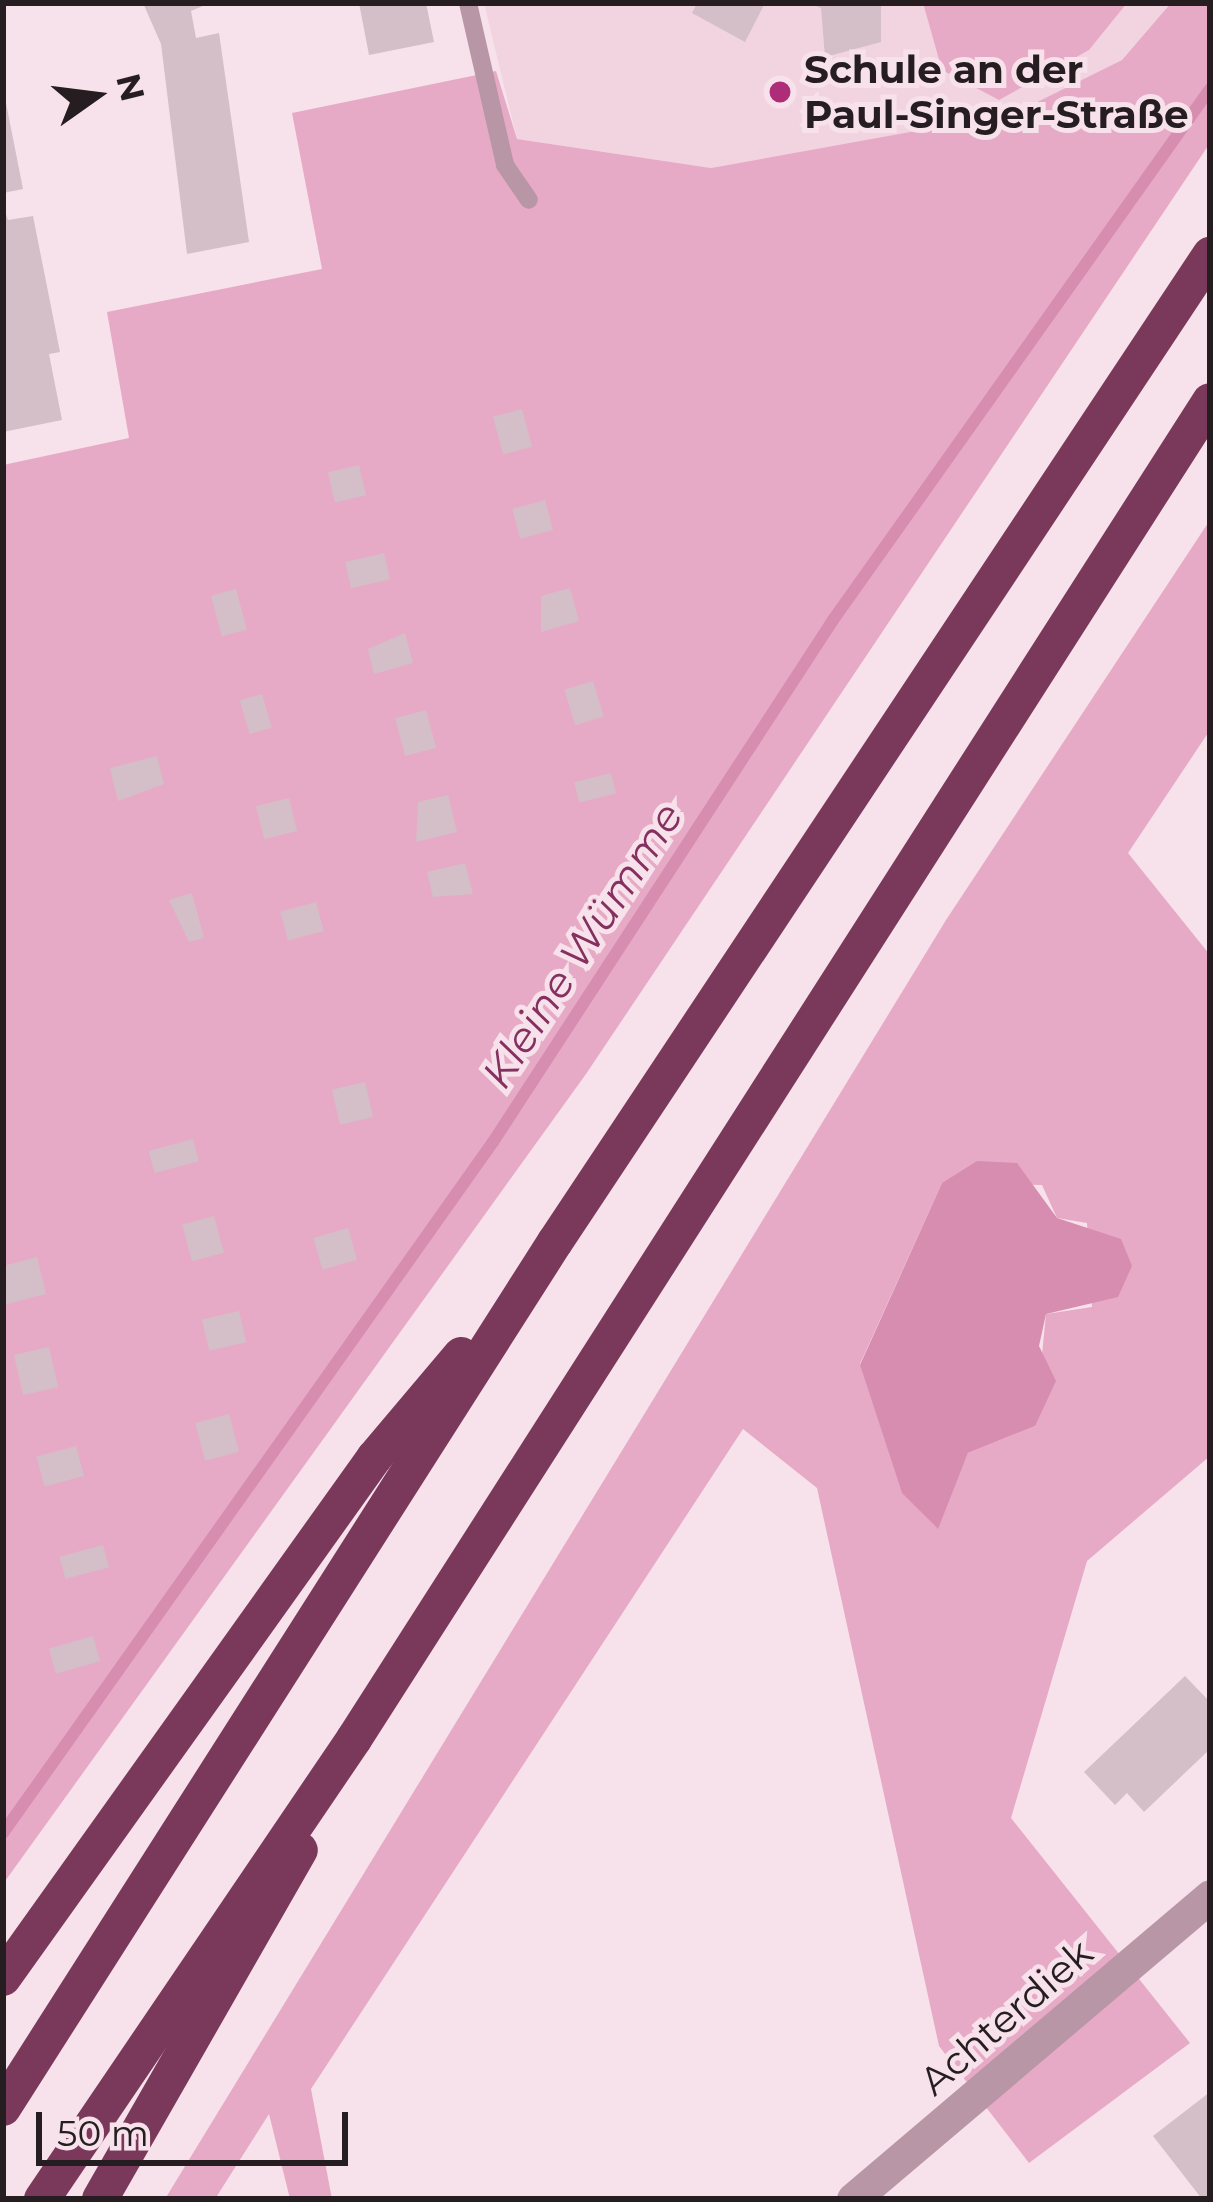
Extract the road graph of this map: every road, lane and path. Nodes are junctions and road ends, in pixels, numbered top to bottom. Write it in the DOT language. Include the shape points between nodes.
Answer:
graph roads {
  1 [pos="468,3"];
  2 [pos="529,200"];
  3 [pos="1210,255"];
  4 [pos="1210,400"];
  5 [pos="555,1242"];
  6 [pos="354,1739"];
  7 [pos="1205,1910"];
  8 [pos="36,1928"];
  9 [pos="3,1966"];
  10 [pos="3,1978"];
  11 [pos="3,2108"];
  12 [pos="42,2199"];
  13 [pos="100,2199"];
  14 [pos="853,2199"];
  1 -- 2 [label="lane" via="505,165"];
  3 -- 5 [label="highway"];
  4 -- 6 [label="highway"];
  5 -- 8 [label="highway" via="374,1458"];
  5 -- 11 [label="highway"];
  6 -- 12 [label="highway"];
  6 -- 13 [label="highway" via="260,1931"];
  7 -- 14 [label="street, Achterdiek"];
  8 -- 9 [label="highway"];
  8 -- 10 [label="highway"];
}
